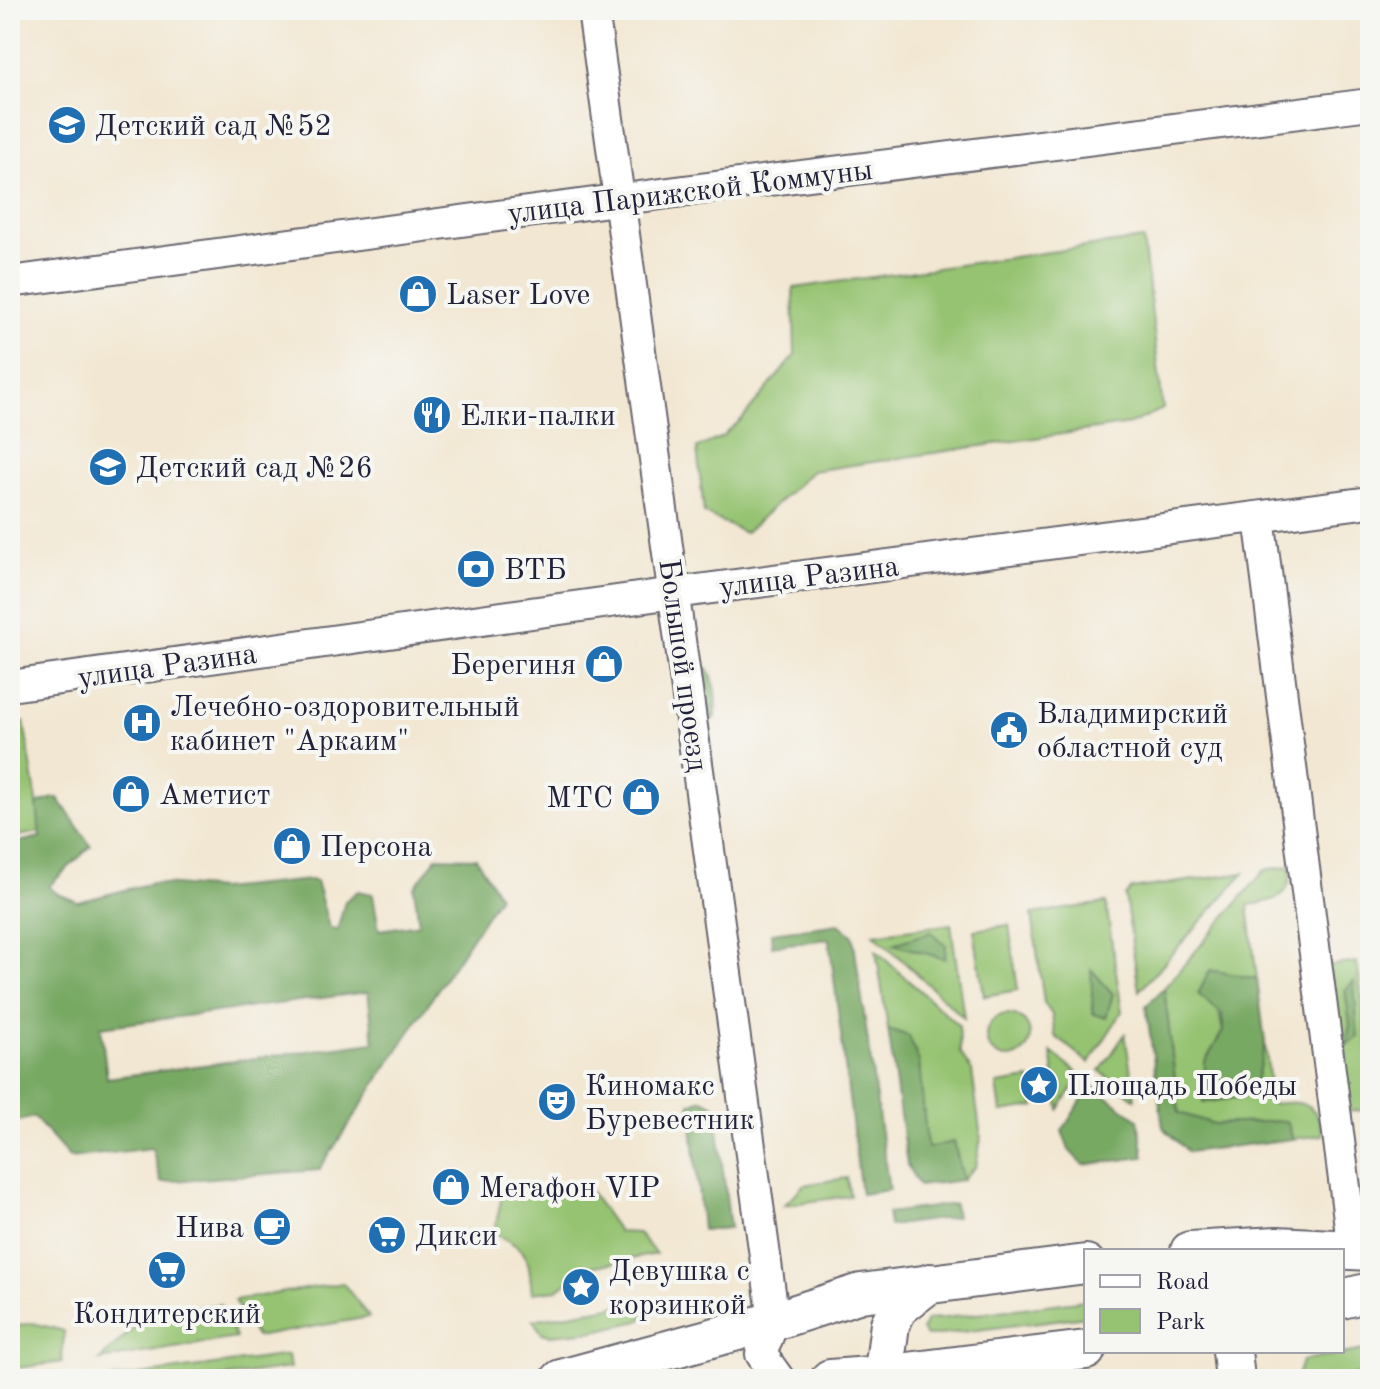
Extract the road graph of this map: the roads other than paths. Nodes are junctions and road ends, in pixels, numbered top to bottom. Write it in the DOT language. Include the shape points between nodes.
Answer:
graph roads {
  1 [pos="593,10"];
  2 [pos="1370,104"];
  3 [pos="619,200"];
  4 [pos="10,282"];
  5 [pos="1370,502"];
  6 [pos="1259,517"];
  7 [pos="674,593"];
  8 [pos="10,686"];
  9 [pos="1227,1249"];
  10 [pos="1341,1249"];
  11 [pos="1362,1250"];
  12 [pos="1084,1264"];
  13 [pos="930,1283"];
  14 [pos="1370,1292"];
  15 [pos="1344,1298"];
  16 [pos="774,1321"];
  17 [pos="1084,1350"];
  18 [pos="1232,1353"];
  19 [pos="883,1377"];
  20 [pos="565,1379"];
  21 [pos="779,1379"];
  22 [pos="830,1379"];
  23 [pos="1235,1379"];
  1 -- 3 [label="street, Большой проезд"];
  2 -- 3 [label="street, улица Парижской Коммуны"];
  3 -- 4 [label="street, улица Парижской Коммуны"];
  3 -- 7 [label="street, Большой проезд"];
  5 -- 6 [label="street, улица Разина"];
  6 -- 7 [label="street, улица Разина"];
  6 -- 11 [label="street" via="1337,1125"];
  7 -- 8 [label="street, улица Разина"];
  7 -- 16 [label="street, Большой проезд"];
  9 -- 10 [label="main road"];
  12 -- 13 [label="main road"];
  13 -- 16 [label="main road" via="861,1293"];
  13 -- 19 [label="main road" via="898,1308"];
  14 -- 15 [label="main road"];
  16 -- 20 [label="main road"];
  16 -- 21 [label="street" via="761,1354"];
  17 -- 19 [label="main road"];
  18 -- 23 [label="main road"];
  19 -- 22 [label="main road"];
}
